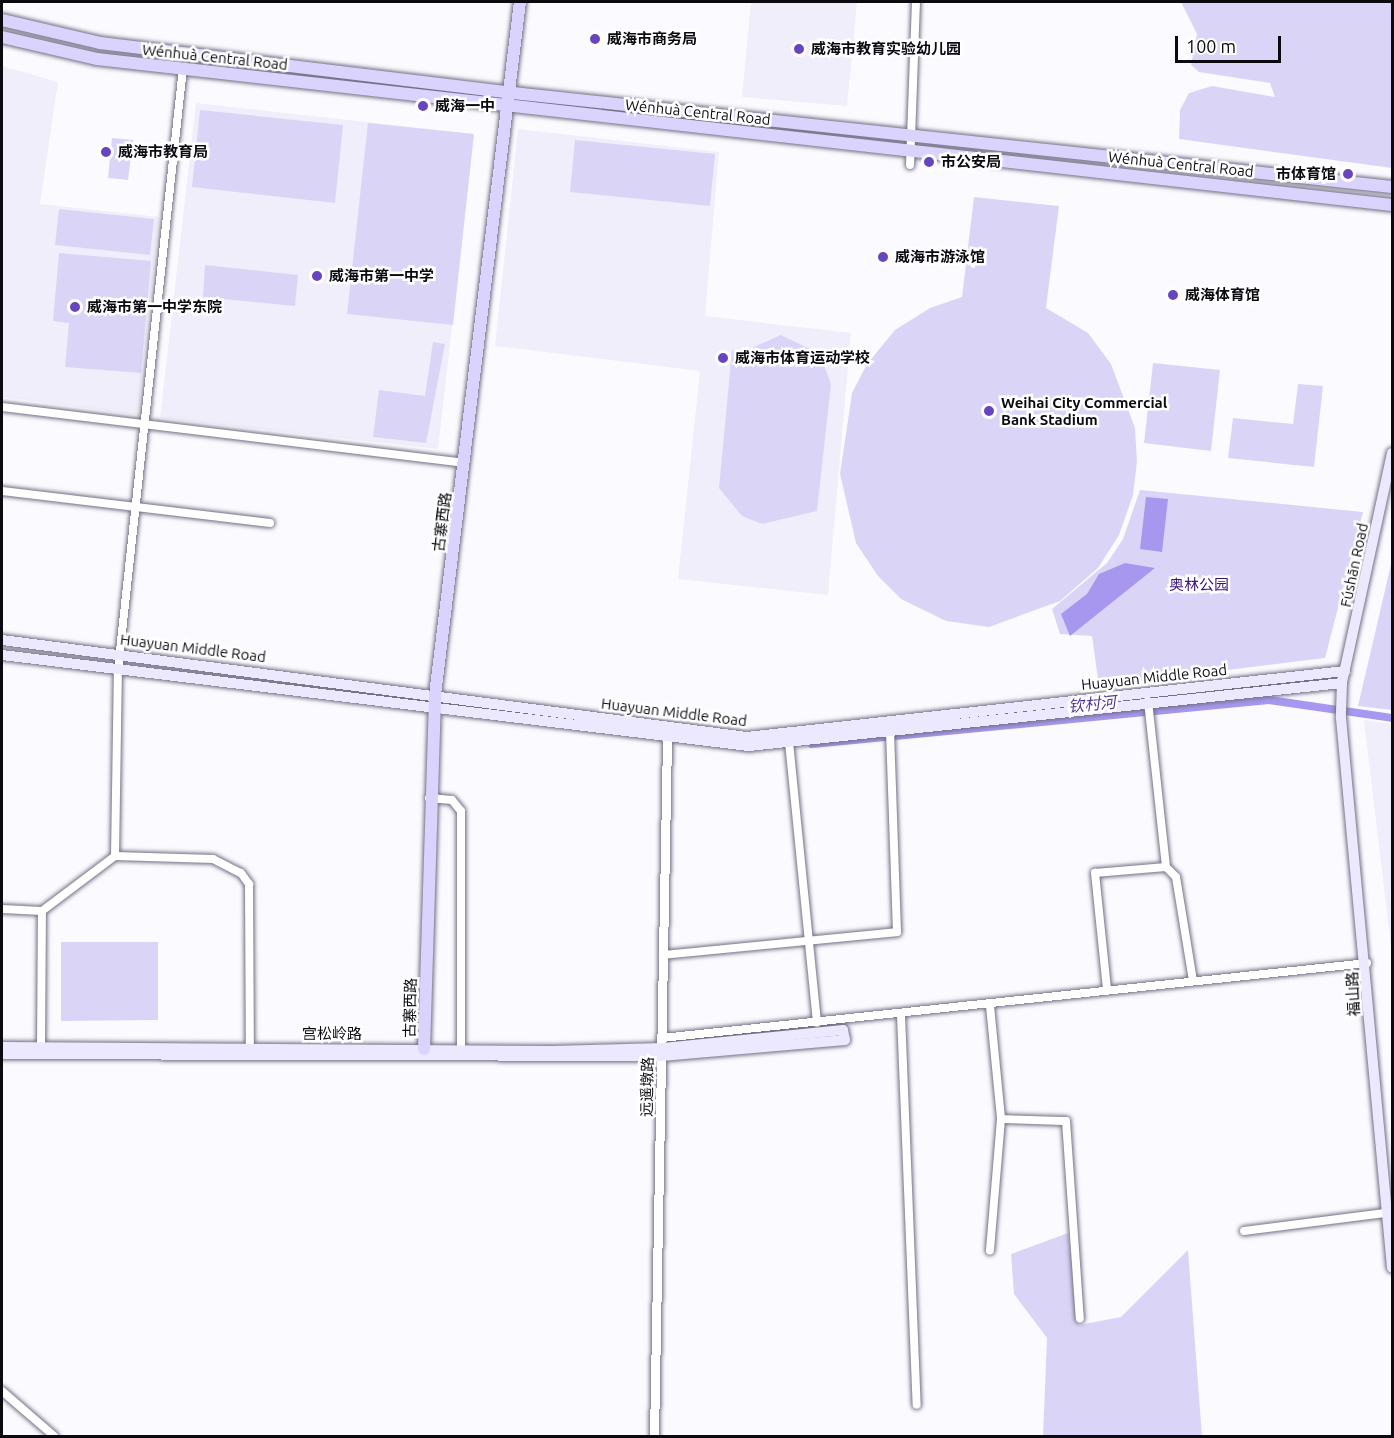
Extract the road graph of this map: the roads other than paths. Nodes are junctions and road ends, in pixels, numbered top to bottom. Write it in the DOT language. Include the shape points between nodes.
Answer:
graph roads {
  1 [pos="520,2"];
  2 [pos="916,2"];
  3 [pos="2,20"];
  4 [pos="2,37"];
  5 [pos="183,68"];
  6 [pos="510,92"];
  7 [pos="507,107"];
  8 [pos="913,134"];
  9 [pos="912,150"];
  10 [pos="910,165"];
  11 [pos="1392,187"];
  12 [pos="1392,205"];
  13 [pos="2,406"];
  14 [pos="142,426"];
  15 [pos="1392,453"];
  16 [pos="464,463"];
  17 [pos="2,491"];
  18 [pos="133,507"];
  19 [pos="270,523"];
  20 [pos="2,640"];
  21 [pos="119,654"];
  22 [pos="2,655"];
  23 [pos="118,669"];
  24 [pos="1345,671"];
  25 [pos="1342,683"];
  26 [pos="435,702"];
  27 [pos="1149,704"];
  28 [pos="1342,704"];
  29 [pos="890,734"];
  30 [pos="668,738"];
  31 [pos="789,741"];
  32 [pos="429,798"];
  33 [pos="115,856"];
  34 [pos="1166,867"];
  35 [pos="2,909"];
  36 [pos="42,911"];
  37 [pos="807,939"];
  38 [pos="663,955"];
  39 [pos="1367,963"];
  40 [pos="1193,981"];
  41 [pos="1107,989"];
  42 [pos="990,1006"];
  43 [pos="901,1016"];
  44 [pos="817,1023"];
  45 [pos="2,1047"];
  46 [pos="662,1047"];
  47 [pos="41,1048"];
  48 [pos="249,1049"];
  49 [pos="424,1049"];
  50 [pos="461,1049"];
  51 [pos="2,1054"];
  52 [pos="1001,1119"];
  53 [pos="1385,1214"];
  54 [pos="1244,1230"];
  55 [pos="990,1251"];
  56 [pos="1392,1268"];
  57 [pos="1080,1319"];
  58 [pos="2,1391"];
  59 [pos="917,1405"];
  60 [pos="54,1437"];
  61 [pos="654,1437"];
  1 -- 6 [label="main road, 古寨西路"];
  2 -- 8 [label="street"];
  3 -- 6 [label="main road, Wénhuà Central Road" via="100,43"];
  4 -- 5 [label="main road, Wénhuà Central Road" via="97,59"];
  5 -- 7 [label="main road, Wénhuà Central Road"];
  5 -- 14 [label="street"];
  6 -- 7 [label="main road, 古寨西路"];
  6 -- 8 [label="main road, Wénhuà Central Road"];
  7 -- 9 [label="main road, Wénhuà Central Road"];
  7 -- 16 [label="main road, 古寨西路"];
  8 -- 9 [label="street"];
  8 -- 11 [label="main road, Wénhuà Central Road"];
  9 -- 10 [label="street"];
  9 -- 12 [label="main road, Wénhuà Central Road"];
  13 -- 14 [label="street"];
  14 -- 16 [label="street"];
  14 -- 18 [label="street"];
  15 -- 24 [label="main road, Fúshān Road"];
  16 -- 26 [label="main road, 古寨西路"];
  17 -- 18 [label="street"];
  18 -- 19 [label="street"];
  18 -- 21 [label="street"];
  20 -- 21 [label="main road, Huayuan Middle Road"];
  21 -- 23 [label="street"];
  21 -- 26 [label="main road, Huayuan Middle Road"];
  22 -- 23 [label="main road, Huayuan Middle Road"];
  23 -- 26 [label="main road, Huayuan Middle Road"];
  23 -- 33 [label="street"];
  24 -- 25 [label="main road, Fúshān Road"];
  24 -- 26 [label="main road, Huayuan Middle Road" via="747,737"];
  25 -- 27 [label="main road, Huayuan Middle Road"];
  25 -- 28 [label="main road, Fúshān Road"];
  26 -- 30 [label="main road, Huayuan Middle Road"];
  26 -- 32 [label="main road, 古寨西路"];
  27 -- 29 [label="main road, Huayuan Middle Road"];
  27 -- 34 [label="street"];
  28 -- 39 [label="main road, 福山路"];
  29 -- 31 [label="main road, Huayuan Middle Road"];
  29 -- 37 [label="street" via="897,932"];
  30 -- 31 [label="main road, Huayuan Middle Road" via="749,746"];
  30 -- 38 [label="street, 远遥墩路"];
  31 -- 37 [label="street"];
  32 -- 49 [label="main road, 古寨西路"];
  32 -- 50 [label="street" via="452,800 462,811"];
  33 -- 36 [label="street"];
  33 -- 48 [label="street" via="213,859 249,884"];
  34 -- 40 [label="street" via="1176,877"];
  34 -- 41 [label="street" via="1095,873"];
  35 -- 36 [label="street"];
  36 -- 47 [label="street"];
  37 -- 38 [label="street"];
  37 -- 44 [label="street"];
  38 -- 46 [label="street, 远遥墩路"];
  39 -- 40 [label="street"];
  39 -- 53 [label="main road, 福山路"];
  40 -- 41 [label="street"];
  41 -- 42 [label="street"];
  42 -- 43 [label="street"];
  42 -- 52 [label="street"];
  43 -- 44 [label="street"];
  43 -- 59 [label="street"];
  44 -- 46 [label="street"];
  45 -- 47 [label="main road, 宫松岭路"];
  46 -- 46 [label="main road" via="845,1040 843,1030"];
  46 -- 50 [label="main road, 宫松岭路"];
  46 -- 51 [label="main road"];
  46 -- 61 [label="street, 远遥墩路"];
  47 -- 48 [label="main road, 宫松岭路"];
  48 -- 49 [label="main road, 宫松岭路"];
  49 -- 50 [label="main road, 宫松岭路"];
  52 -- 55 [label="street"];
  52 -- 57 [label="street" via="1066,1121"];
  53 -- 54 [label="street"];
  53 -- 56 [label="main road, 福山路"];
  58 -- 60 [label="street"];
}
